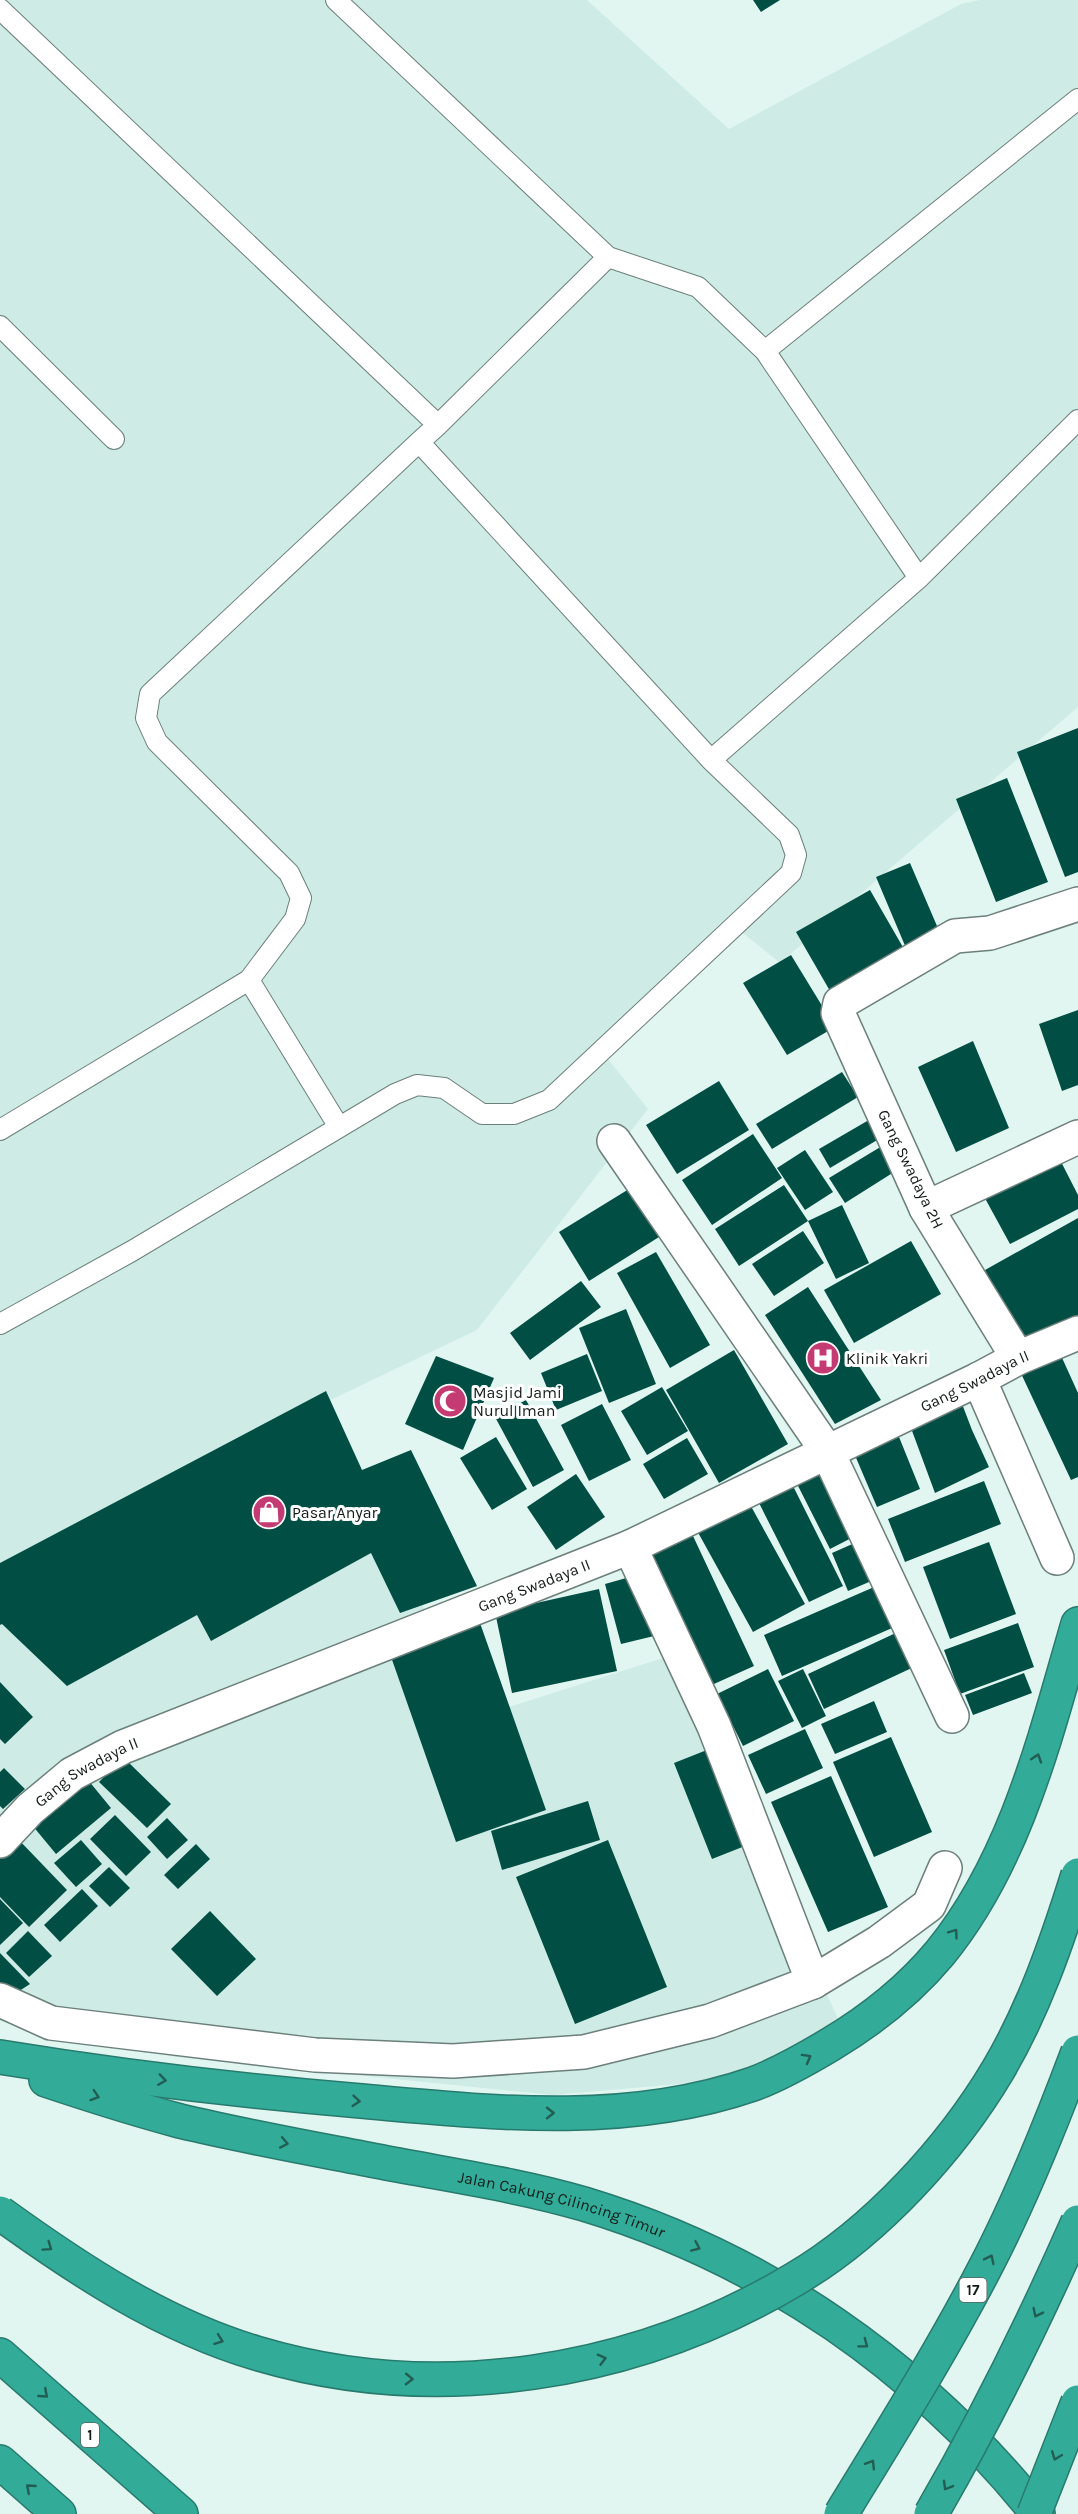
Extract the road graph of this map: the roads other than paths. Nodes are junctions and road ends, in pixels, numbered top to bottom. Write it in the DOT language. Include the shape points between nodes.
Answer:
graph roads {
  1 [pos="336,0"];
  2 [pos="0,9"];
  3 [pos="1078,99"];
  4 [pos="608,257"];
  5 [pos="0,326"];
  6 [pos="765,351"];
  7 [pos="1078,420"];
  8 [pos="438,425"];
  9 [pos="114,439"];
  10 [pos="419,442"];
  11 [pos="919,578"];
  12 [pos="711,760"];
  13 [pos="1078,904"];
  14 [pos="249,980"];
  15 [pos="339,1127"];
  16 [pos="0,1130"];
  17 [pos="1078,1137"];
  18 [pos="614,1141"];
  19 [pos="927,1208"];
  20 [pos="0,1324"];
  21 [pos="1078,1333"];
  22 [pos="1018,1358"];
  23 [pos="979,1379"];
  24 [pos="827,1451"];
  25 [pos="630,1547"];
  26 [pos="1057,1558"];
  27 [pos="1078,1624"];
  28 [pos="952,1716"];
  29 [pos="0,1841"];
  30 [pos="945,1868"];
  31 [pos="1078,1875"];
  32 [pos="813,1982"];
  33 [pos="0,2000"];
  34 [pos="1078,2052"];
  35 [pos="0,2057"];
  36 [pos="0,2062"];
  37 [pos="0,2213"];
  38 [pos="1078,2222"];
  39 [pos="0,2355"];
  40 [pos="1078,2402"];
  41 [pos="0,2462"];
  42 [pos="59,2514"];
  43 [pos="180,2514"];
  44 [pos="841,2514"];
  45 [pos="931,2514"];
  46 [pos="1036,2514"];
  1 -- 4 [label="lane"];
  2 -- 8 [label="lane"];
  3 -- 6 [label="lane"];
  4 -- 6 [label="lane" via="698,287"];
  4 -- 8 [label="lane"];
  5 -- 9 [label="lane"];
  6 -- 11 [label="lane"];
  7 -- 11 [label="lane"];
  8 -- 10 [label="lane"];
  10 -- 12 [label="lane"];
  10 -- 14 [label="lane" via="150,694 146,718 157,742 289,873 301,898 295,919"];
  11 -- 12 [label="lane"];
  12 -- 15 [label="lane" via="789,835 796,855 791,873 549,1100 514,1113 482,1114 444,1088 417,1085"];
  13 -- 19 [label="street, Gang Swadaya 2H" via="990,933 955,936 840,1003 838,1013 843,1026"];
  14 -- 15 [label="lane"];
  14 -- 16 [label="lane"];
  15 -- 20 [label="lane" via="132,1251"];
  17 -- 19 [label="street"];
  18 -- 24 [label="street"];
  19 -- 22 [label="street, Gang Swadaya 2H"];
  21 -- 22 [label="street, Gang Swadaya II"];
  22 -- 23 [label="street, Gang Swadaya II"];
  23 -- 24 [label="street, Gang Swadaya II"];
  23 -- 26 [label="street"];
  24 -- 25 [label="street, Gang Swadaya II"];
  24 -- 28 [label="street"];
  25 -- 29 [label="street, Gang Swadaya II" via="123,1747 72,1774"];
  25 -- 32 [label="street" via="714,1726"];
  35 -- 27 [label="highway, one-way" via="295,2095 528,2113 647,2109 701,2099 754,2083 852,2031 897,1996 939,1954 970,1911 1000,1857 1024,1798"];
  30 -- 32 [label="street" via="929,1905 879,1942"];
  37 -- 31 [label="highway, one-way, bridge" via="69,2262 195,2331 257,2353 318,2368 395,2378 465,2379 546,2371 675,2337 796,2279 844,2246 924,2168 963,2122 997,2072 1027,2016 1057,1942"];
  32 -- 33 [label="street" via="710,2021 584,2052 453,2061 315,2055 51,2022"];
  44 -- 34 [label="highway, 17, one-way, bridge" via="932,2365 987,2265"];
  36 -- 46 [label="highway, Jalan Cakung Cilincing Timur, one-way" via="178,2120 584,2204 697,2247 805,2304 908,2378 1002,2469"];
  38 -- 45 [label="highway, one-way, bridge" via="998,2392"];
  39 -- 43 [label="highway, 1, one-way"];
  40 -- 46 [label="highway, one-way, bridge"];
  42 -- 41 [label="highway, one-way"];
}
